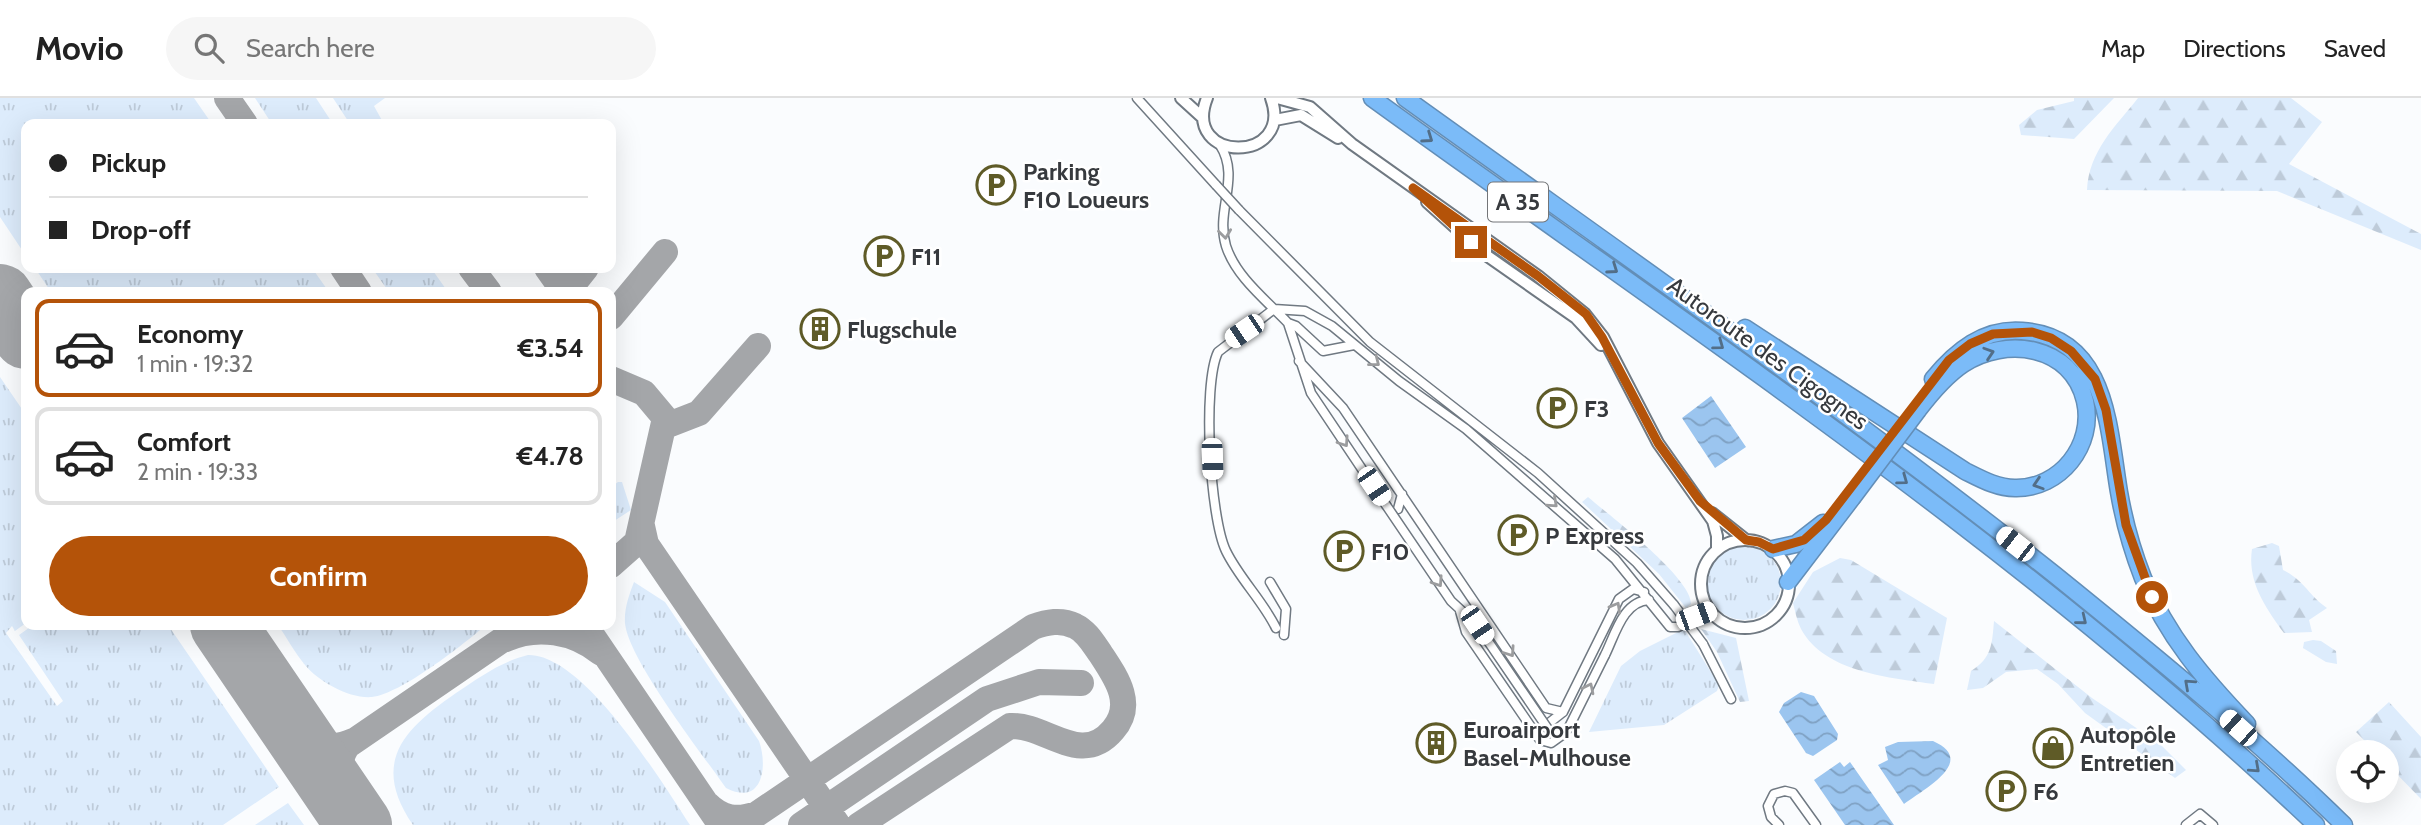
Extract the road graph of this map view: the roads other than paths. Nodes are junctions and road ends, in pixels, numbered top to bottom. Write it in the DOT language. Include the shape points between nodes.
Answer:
graph roads {
  1 [pos="1137,98"];
  2 [pos="1181,98"];
  3 [pos="1207,98"];
  4 [pos="1271,98"];
  5 [pos="1277,98"];
  6 [pos="1372,98"];
  7 [pos="1405,98"];
  8 [pos="1203,118"];
  9 [pos="1275,120"];
  10 [pos="1353,144"];
  11 [pos="1220,145"];
  12 [pos="1413,188"];
  13 [pos="1516,276"];
  14 [pos="1538,276"];
  15 [pos="1669,284"];
  16 [pos="1275,309"];
  17 [pos="1288,323"];
  18 [pos="1353,345"];
  19 [pos="1613,360"];
  20 [pos="1299,361"];
  21 [pos="1915,408"];
  22 [pos="1402,494"];
  23 [pos="1849,496"];
  24 [pos="1700,501"];
  25 [pos="1398,509"];
  26 [pos="1746,540"];
  27 [pos="1773,549"];
  28 [pos="1717,550"];
  29 [pos="1270,582"];
  30 [pos="1788,582"];
  31 [pos="1644,592"];
  32 [pos="1650,600"];
  33 [pos="1459,608"];
  34 [pos="1710,611"];
  35 [pos="1276,628"];
  36 [pos="1284,635"];
  37 [pos="1731,699"];
  38 [pos="1563,712"];
  39 [pos="1549,723"];
  40 [pos="1569,729"];
  41 [pos="2295,778"];
  42 [pos="1779,825"];
  43 [pos="1816,825"];
  44 [pos="2186,825"];
  45 [pos="2213,825"];
  46 [pos="2316,825"];
  47 [pos="2344,825"];
  1 -- 37 [label="street, bridge" via="1216,186 1370,342 1538,473 1637,563 1703,644"];
  2 -- 8 [label="street"];
  3 -- 8 [label="street"];
  4 -- 9 [label="street"];
  5 -- 10 [label="street" via="1310,107"];
  6 -- 46 [label="highway, Autoroute des Cigognes / A 35, one-way" via="1939,506 2151,676"];
  7 -- 15 [label="highway, Autoroute des Cigognes / A 35"];
  8 -- 11 [label="street"];
  9 -- 10 [label="street" via="1301,116"];
  9 -- 11 [label="street" via="1255,145"];
  10 -- 12 [label="street"];
  11 -- 16 [label="street, one-way" via="1230,167 1224,213 1226,245 1248,282"];
  12 -- 13 [label="street"];
  12 -- 14 [label="street"];
  13 -- 14 [label="street"];
  13 -- 19 [label="street" via="1586,326"];
  14 -- 19 [label="street" via="1586,314"];
  21 -- 15 [label="highway, one-way" via="1965,363 1987,352 2020,348 2051,356 2070,372 2082,392 2086,421 2081,446 2058,475 2031,487 1996,485 1965,471 1846,391"];
  41 -- 15 [label="highway, Autoroute des Cigognes / A 35, one-way" via="2162,661 1952,494"];
  16 -- 17 [label="street"];
  16 -- 18 [label="street" via="1305,311"];
  16 -- 35 [label="street" via="1218,352 1210,397 1217,525 1226,552"];
  17 -- 18 [label="street" via="1323,351"];
  17 -- 20 [label="street"];
  18 -- 31 [label="street, one-way" via="1519,473 1615,559"];
  19 -- 24 [label="street" via="1658,443"];
  20 -- 22 [label="street" via="1343,408"];
  20 -- 33 [label="street, one-way, bridge" via="1311,393"];
  21 -- 23 [label="highway, bridge"];
  21 -- 41 [label="highway" via="1956,354 1993,334 2039,334 2058,341 2080,358 2104,400 2126,525 2155,604 2201,676"];
  22 -- 25 [label="street"];
  22 -- 38 [label="street, one-way" via="1546,708"];
  23 -- 27 [label="highway" via="1804,540"];
  23 -- 30 [label="highway"];
  24 -- 26 [label="street"];
  24 -- 28 [label="street" via="1716,529"];
  26 -- 27 [label="street"];
  26 -- 28 [label="street"];
  27 -- 30 [label="street" via="1784,564"];
  28 -- 34 [label="street" via="1701,578"];
  29 -- 36 [label="street" via="1286,609"];
  30 -- 34 [label="street" via="1780,611 1760,626 1733,627"];
  31 -- 32 [label="street"];
  38 -- 31 [label="street, one-way" via="1619,599 1633,589"];
  32 -- 34 [label="street" via="1670,627"];
  40 -- 32 [label="street, one-way, bridge" via="1628,608"];
  33 -- 40 [label="street, bridge" via="1477,625 1548,729 1559,734"];
  33 -- 40 [label="street, bridge" via="1466,632 1540,740 1551,743"];
  38 -- 39 [label="street"];
  41 -- 47 [label="highway, Autoroute des Cigognes / A 35"];
  42 -- 43 [label="street" via="1768,806 1774,794 1785,791 1793,793"];
  44 -- 45 [label="street" via="2200,814"];
}
